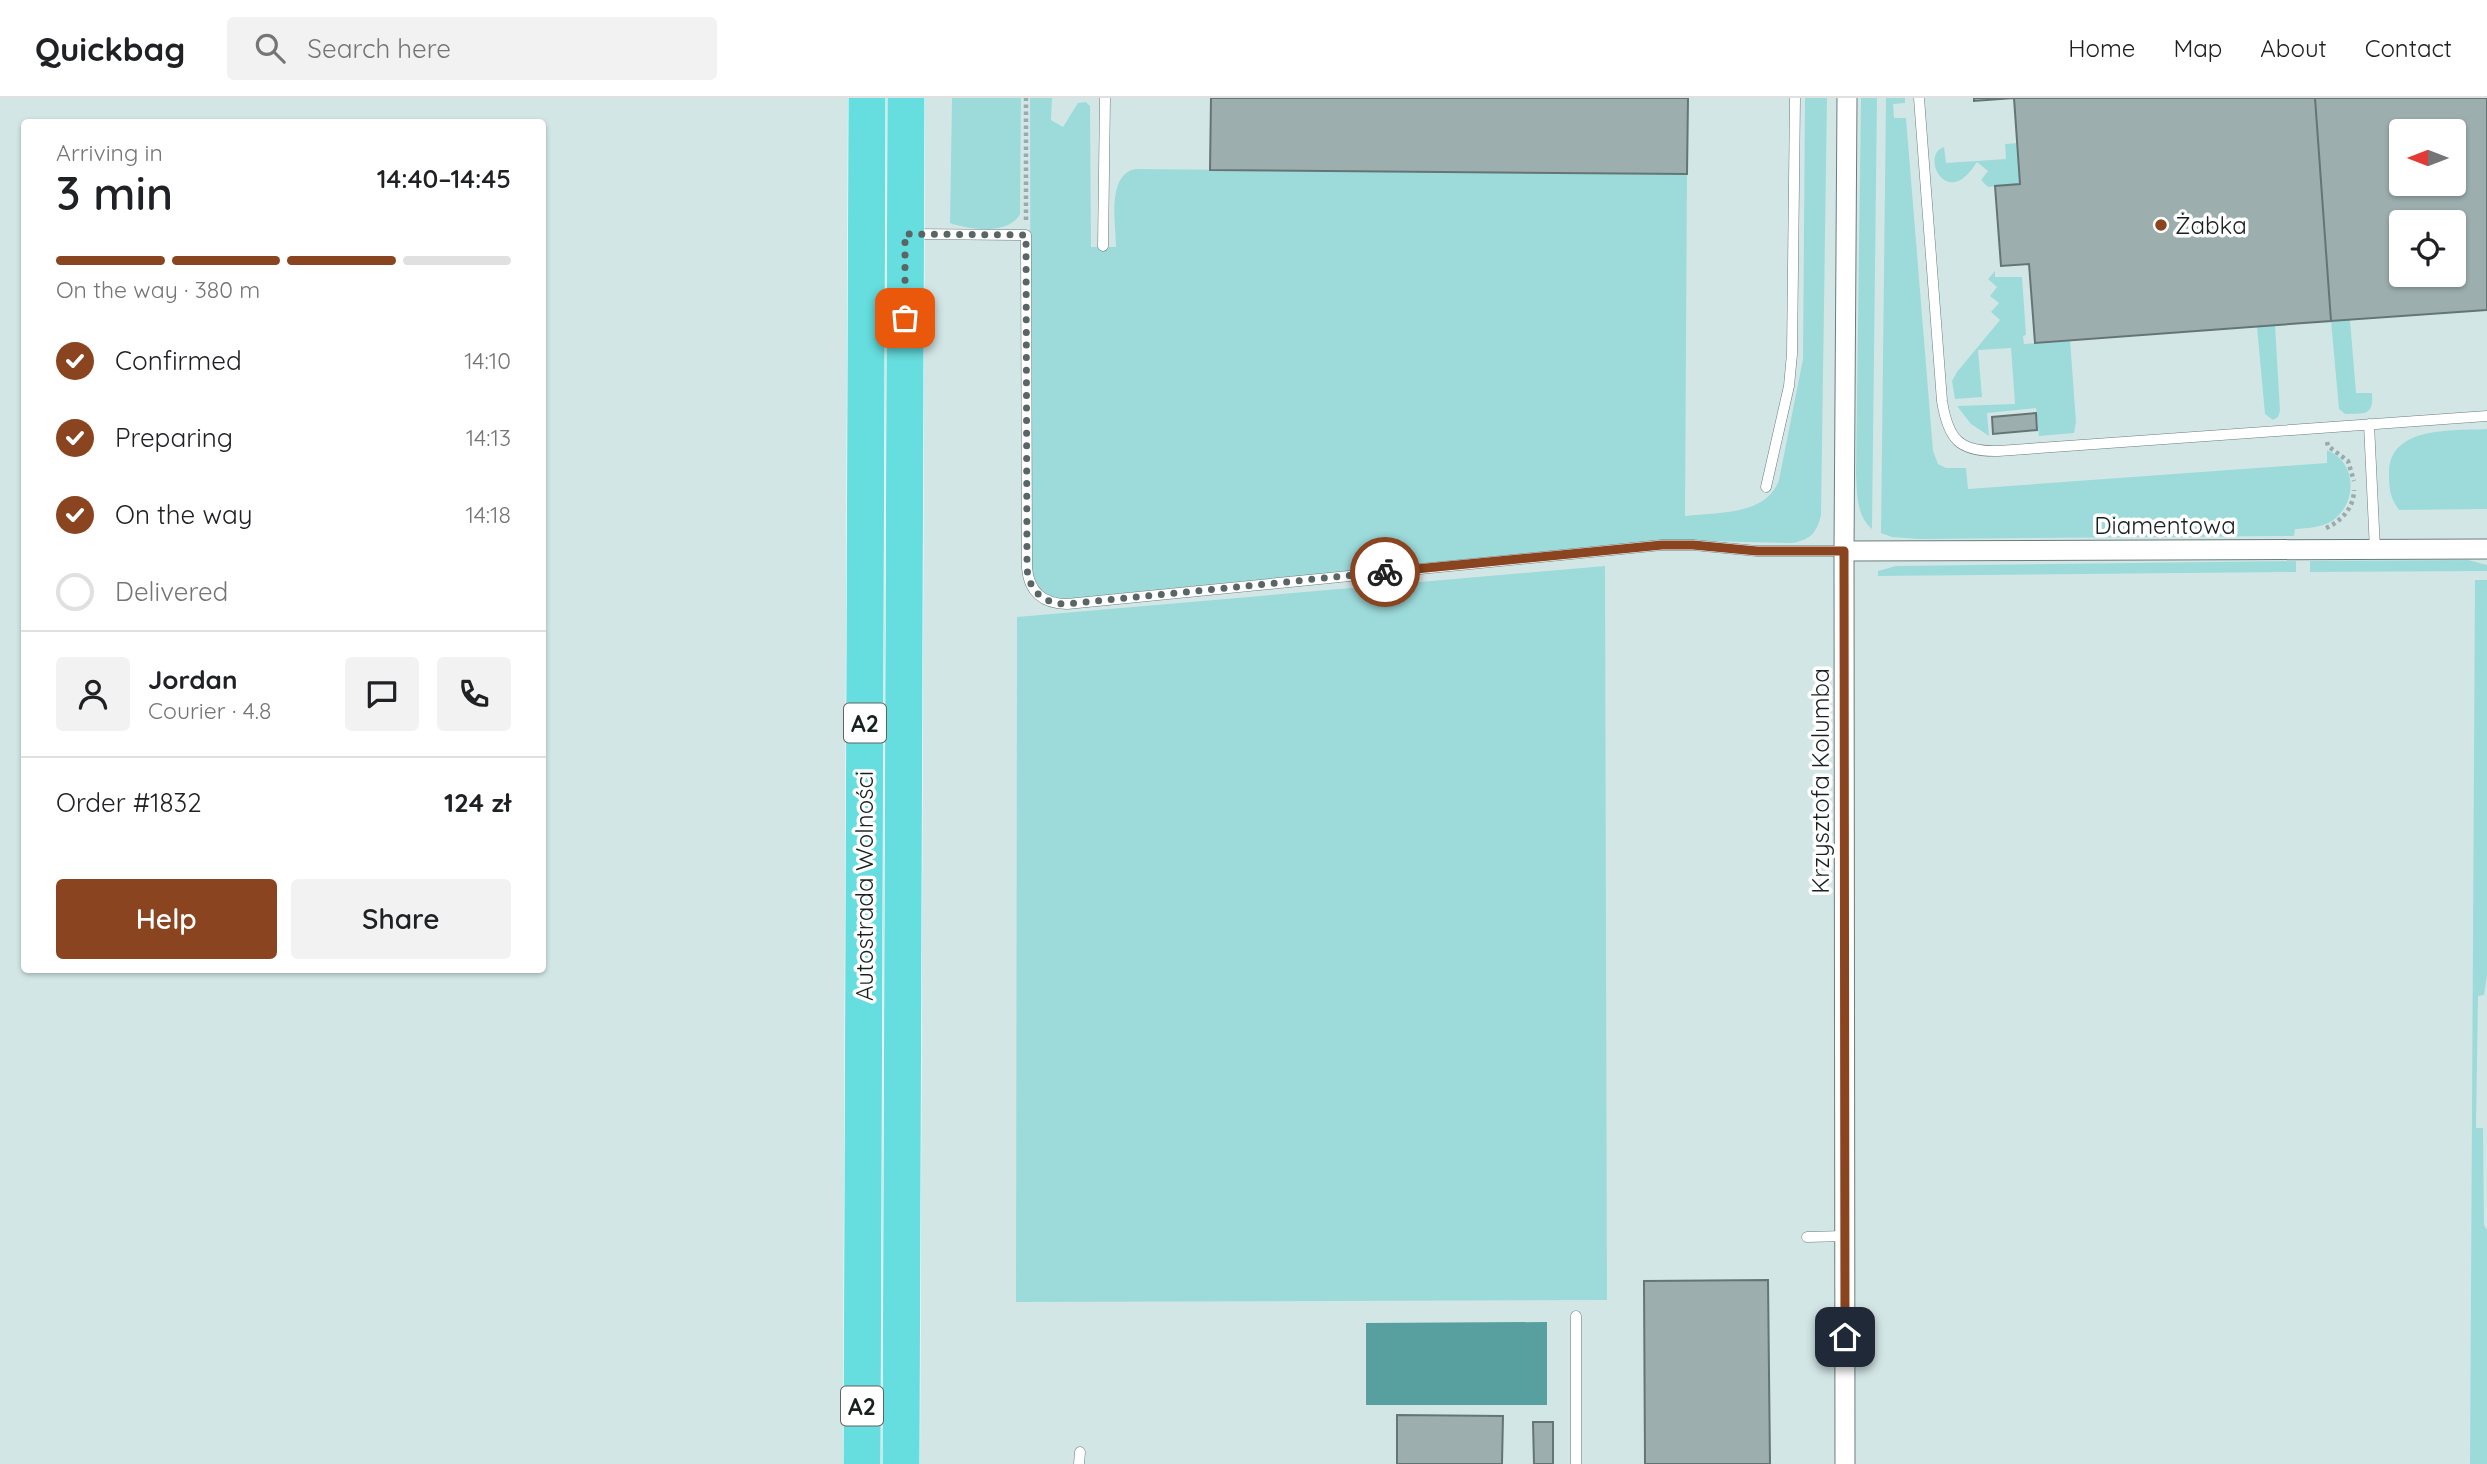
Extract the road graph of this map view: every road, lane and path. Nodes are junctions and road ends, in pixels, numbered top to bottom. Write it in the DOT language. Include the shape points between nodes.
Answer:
graph roads {
  1 [pos="867,98"];
  2 [pos="906,98"];
  3 [pos="1026,98"];
  4 [pos="1105,98"];
  5 [pos="1795,98"];
  6 [pos="1847,98"];
  7 [pos="1919,98"];
  8 [pos="905,234"];
  9 [pos="1026,235"];
  10 [pos="1103,246"];
  11 [pos="2487,416"];
  12 [pos="2369,424"];
  13 [pos="2328,446"];
  14 [pos="1766,487"];
  15 [pos="2320,530"];
  16 [pos="2487,549"];
  17 [pos="2375,550"];
  18 [pos="1844,551"];
  19 [pos="1845,1236"];
  20 [pos="1807,1237"];
  21 [pos="1576,1316"];
  22 [pos="1080,1452"];
  23 [pos="862,1464"];
  24 [pos="901,1464"];
  25 [pos="1079,1464"];
  26 [pos="1576,1464"];
  27 [pos="1845,1464"];
  1 -- 23 [label="highway, Autostrada Wolności / A2"];
  2 -- 8 [label="highway, Autostrada Wolności / A2"];
  3 -- 9 [label="path"];
  4 -- 10 [label="lane"];
  5 -- 14 [label="lane" via="1792,355"];
  6 -- 18 [label="street, Krzysztofa Kolumba"];
  7 -- 12 [label="lane" via="1942,401 1950,432 1962,446 1998,451"];
  8 -- 9 [label="lane"];
  8 -- 24 [label="highway, Autostrada Wolności / A2"];
  9 -- 18 [label="lane" via="1027,568 1032,588 1048,601 1067,604 1662,545"];
  11 -- 12 [label="lane"];
  12 -- 17 [label="lane"];
  13 -- 15 [label="path" via="2348,461 2354,494 2343,516"];
  16 -- 17 [label="street, Diamentowa"];
  17 -- 18 [label="street, Diamentowa"];
  18 -- 19 [label="street, Krzysztofa Kolumba"];
  19 -- 20 [label="lane"];
  19 -- 27 [label="street, Krzysztofa Kolumba"];
  21 -- 26 [label="lane"];
  22 -- 25 [label="lane"];
}
